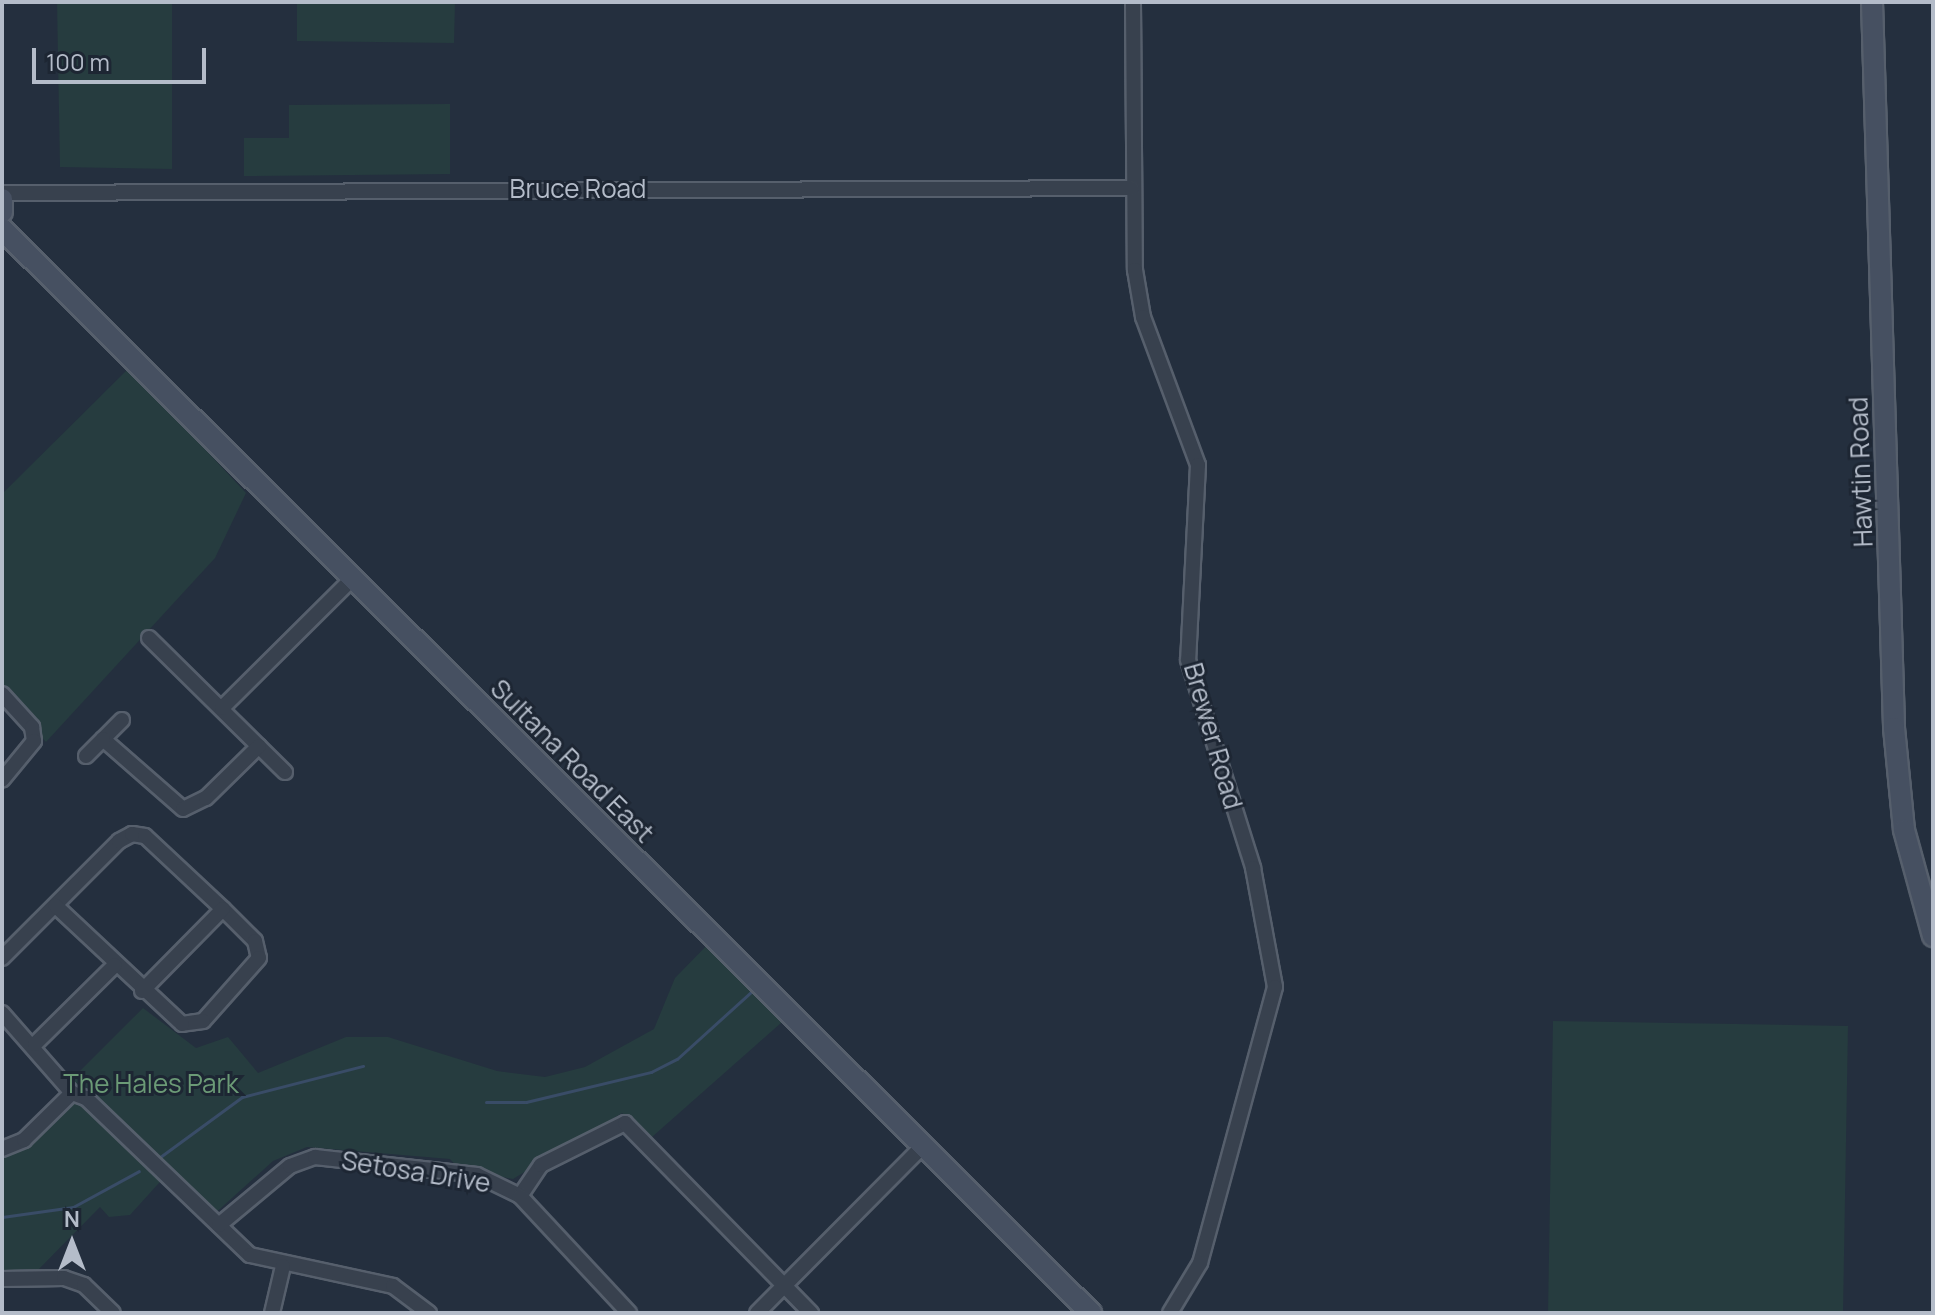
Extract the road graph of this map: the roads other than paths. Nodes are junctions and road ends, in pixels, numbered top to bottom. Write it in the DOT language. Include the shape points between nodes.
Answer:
graph roads {
  1 [pos="1133,2"];
  2 [pos="1872,2"];
  3 [pos="1132,188"];
  4 [pos="2,204"];
  5 [pos="2,229"];
  6 [pos="19,242"];
  7 [pos="354,577"];
  8 [pos="149,638"];
  9 [pos="2,694"];
  10 [pos="222,708"];
  11 [pos="122,720"];
  12 [pos="103,739"];
  13 [pos="259,746"];
  14 [pos="86,756"];
  15 [pos="285,772"];
  16 [pos="2,780"];
  17 [pos="56,906"];
  18 [pos="223,909"];
  19 [pos="1933,936"];
  20 [pos="2,958"];
  21 [pos="115,965"];
  22 [pos="142,991"];
  23 [pos="2,1013"];
  24 [pos="35,1044"];
  25 [pos="72,1090"];
  26 [pos="922,1147"];
  27 [pos="2,1149"];
  28 [pos="520,1196"];
  29 [pos="219,1225"];
  30 [pos="283,1266"];
  31 [pos="2,1279"];
  32 [pos="784,1286"];
  33 [pos="113,1313"];
  34 [pos="272,1313"];
  35 [pos="429,1313"];
  36 [pos="629,1313"];
  37 [pos="757,1313"];
  38 [pos="811,1313"];
  39 [pos="1091,1313"];
  40 [pos="1170,1313"];
  1 -- 3 [label="street, Brewer Road"];
  2 -- 19 [label="street, Hawtin Road" via="1894,728 1904,830"];
  3 -- 4 [label="street, Bruce Road" via="25,190"];
  3 -- 40 [label="street, Brewer Road" via="1143,317 1198,465 1188,660 1253,868 1275,987 1200,1263"];
  4 -- 6 [label="street, Sultana Road East"];
  5 -- 6 [label="street, Sultana Road East"];
  6 -- 7 [label="street, Sultana Road East"];
  7 -- 10 [label="street"];
  7 -- 26 [label="street, Sultana Road East"];
  8 -- 10 [label="street"];
  9 -- 16 [label="street" via="32,727 34,741"];
  10 -- 13 [label="street"];
  11 -- 12 [label="street"];
  12 -- 13 [label="street" via="183,809 206,798"];
  12 -- 14 [label="street"];
  13 -- 15 [label="street"];
  17 -- 18 [label="street" via="132,834 145,836"];
  17 -- 20 [label="street"];
  17 -- 21 [label="street"];
  18 -- 22 [label="street"];
  18 -- 22 [label="street" via="255,941 259,958 216,1009 182,1024"];
  21 -- 22 [label="street"];
  21 -- 24 [label="street"];
  23 -- 24 [label="street"];
  24 -- 25 [label="street"];
  25 -- 27 [label="street" via="24,1140"];
  25 -- 29 [label="street"];
  26 -- 32 [label="street"];
  26 -- 39 [label="street, Sultana Road East"];
  28 -- 29 [label="street, Setosa Drive" via="477,1175 315,1157 290,1166"];
  28 -- 32 [label="street" via="541,1165 625,1123"];
  28 -- 36 [label="street, Setosa Drive"];
  29 -- 30 [label="street" via="250,1255"];
  30 -- 34 [label="street"];
  30 -- 35 [label="street" via="393,1286"];
  31 -- 33 [label="street" via="64,1278 84,1285"];
  32 -- 37 [label="street"];
  32 -- 38 [label="street"];
}
